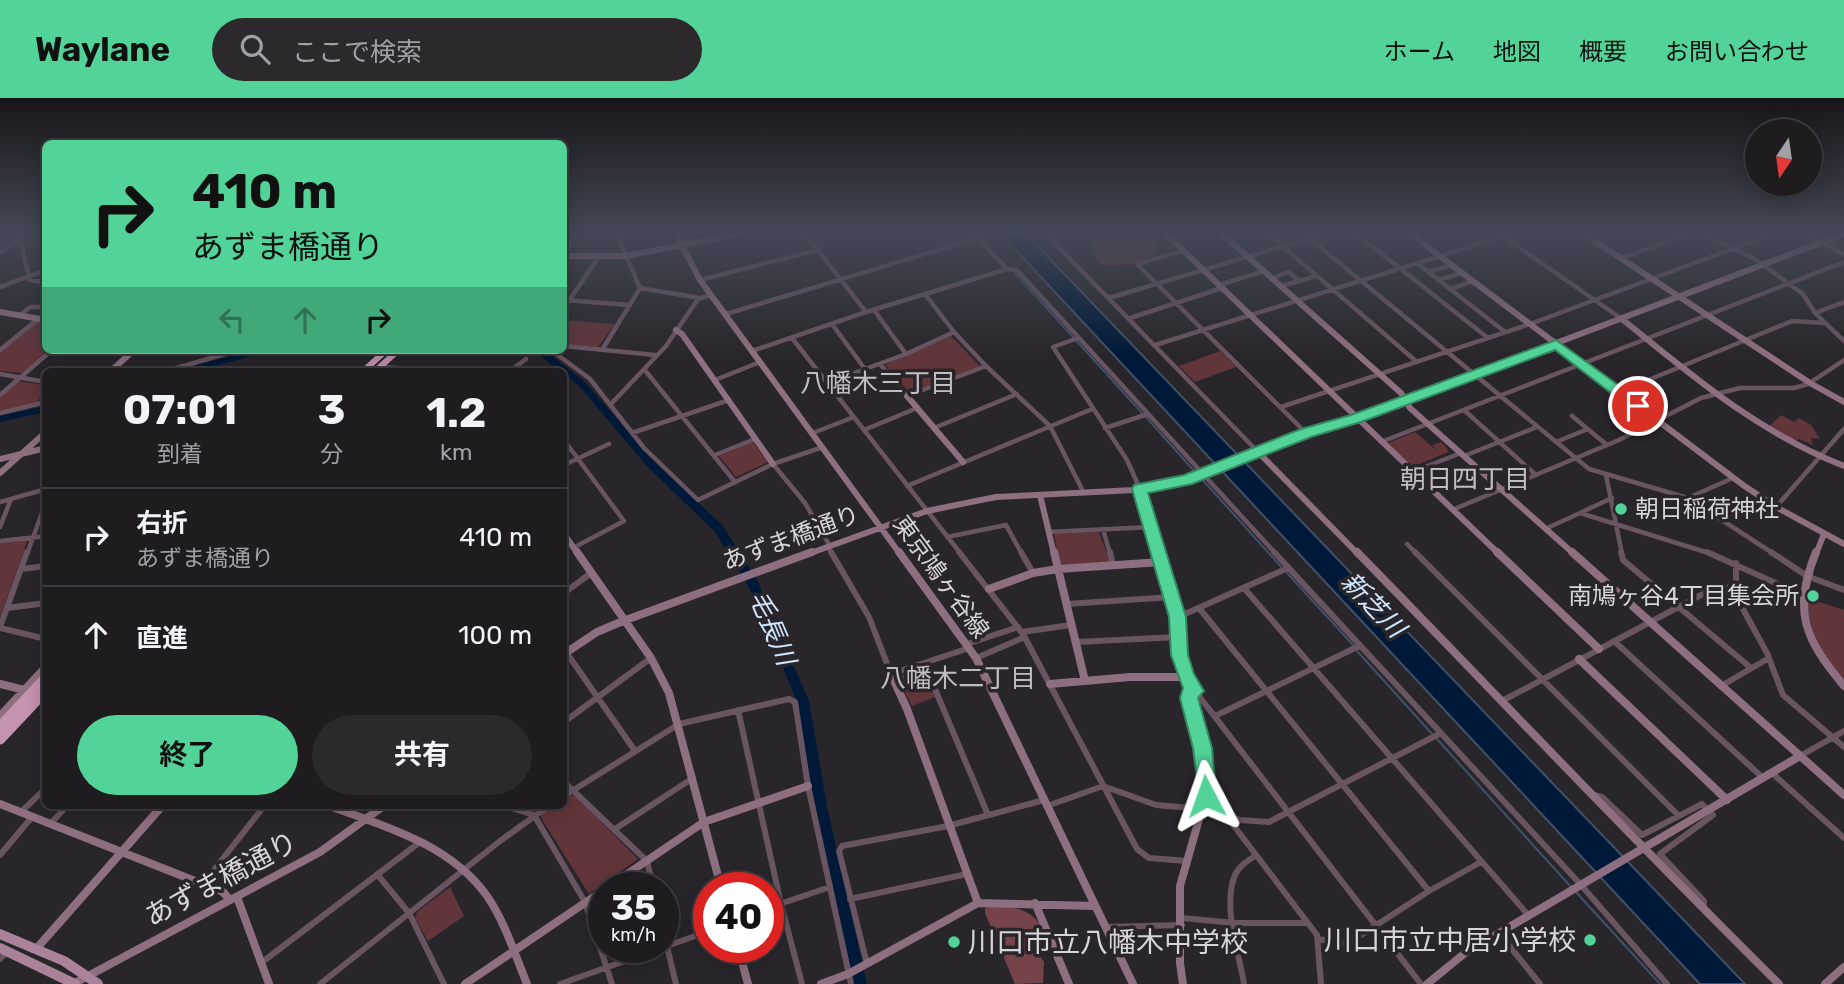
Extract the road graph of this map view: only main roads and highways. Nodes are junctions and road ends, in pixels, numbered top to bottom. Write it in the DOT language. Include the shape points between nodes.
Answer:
graph roads {
  1 [pos="382,354"];
  2 [pos="397,354"];
  3 [pos="366,368"];
  4 [pos="382,368"];
  5 [pos="42,673"];
  6 [pos="42,682"];
  7 [pos="42,695"];
  8 [pos="42,695"];
  9 [pos="0,717"];
  10 [pos="0,727"];
  11 [pos="0,733"];
  12 [pos="0,741"];
  13 [pos="0,934"];
  14 [pos="3,953"];
  15 [pos="74,984"];
  16 [pos="98,984"];
  1 -- 3 [label="highway"];
  2 -- 4 [label="highway"];
  5 -- 9 [label="highway, bridge"];
  6 -- 10 [label="highway, bridge"];
  7 -- 11 [label="highway, bridge"];
  8 -- 12 [label="highway, bridge"];
  13 -- 16 [label="main road" via="37,948"];
  14 -- 15 [label="main road"];
}
